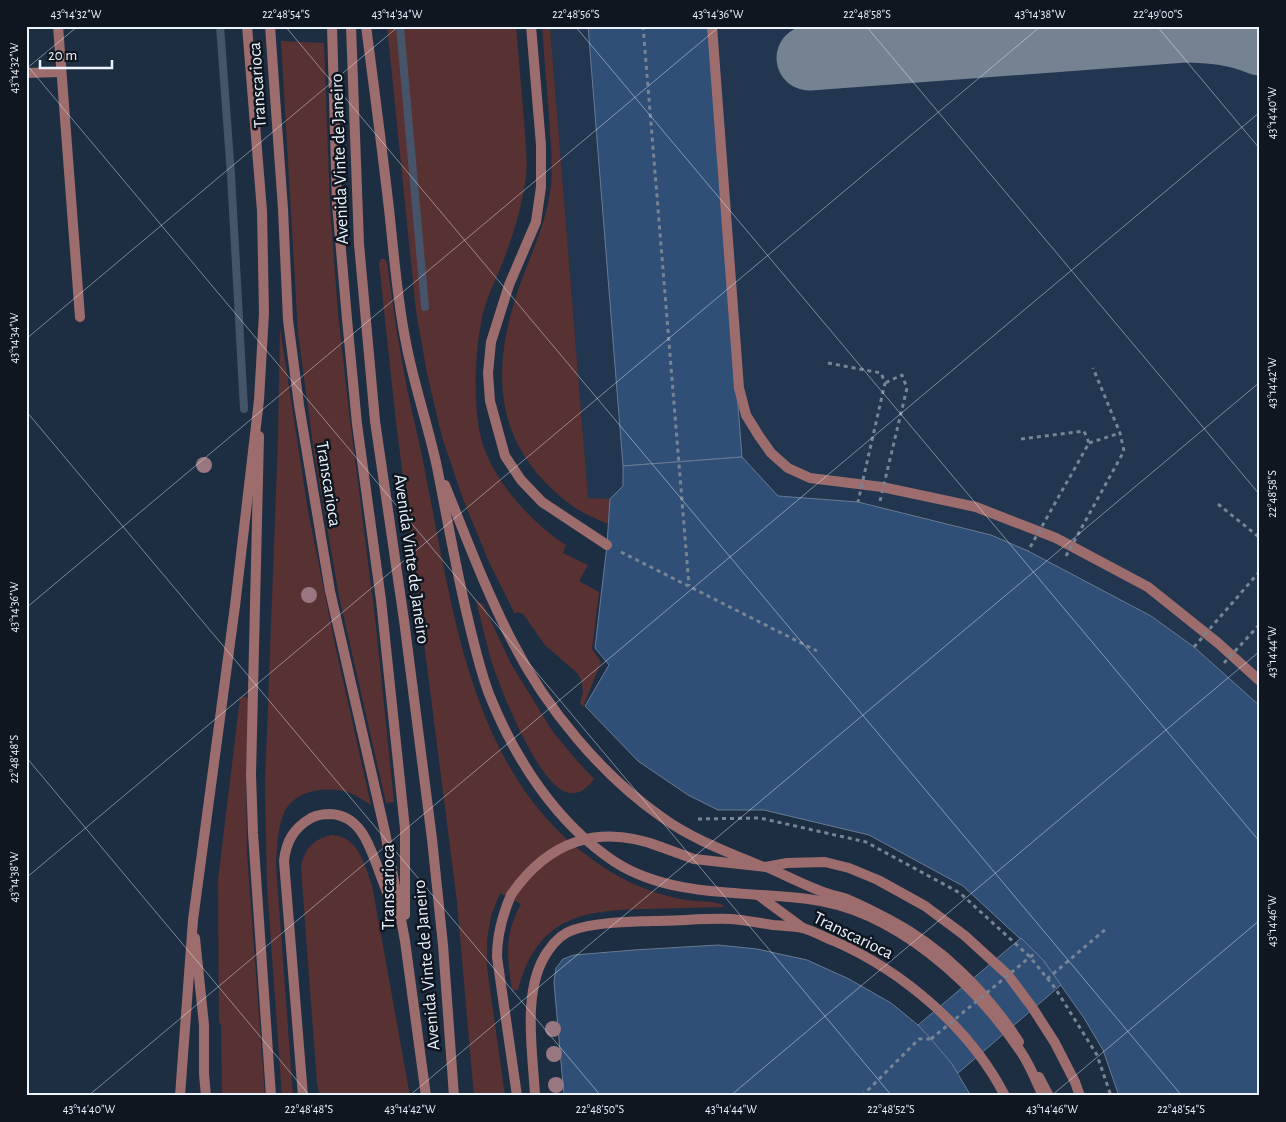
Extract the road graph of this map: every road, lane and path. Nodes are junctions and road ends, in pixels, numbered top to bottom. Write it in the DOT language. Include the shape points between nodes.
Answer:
graph roads {
  1 [pos="58,26"];
  2 [pos="248,26"];
  3 [pos="270,26"];
  4 [pos="332,26"];
  5 [pos="351,26"];
  6 [pos="366,26"];
  7 [pos="531,26"];
  8 [pos="643,26"];
  9 [pos="712,26"];
  10 [pos="61,72"];
  11 [pos="26,73"];
  12 [pos="80,317"];
  13 [pos="828,363"];
  14 [pos="1093,368"];
  15 [pos="885,383"];
  16 [pos="259,400"];
  17 [pos="1120,433"];
  18 [pos="1021,439"];
  19 [pos="1089,443"];
  20 [pos="435,461"];
  21 [pos="880,501"];
  22 [pos="858,502"];
  23 [pos="1218,504"];
  24 [pos="1260,538"];
  25 [pos="607,545"];
  26 [pos="1028,551"];
  27 [pos="1066,556"];
  28 [pos="1260,571"];
  29 [pos="689,586"];
  30 [pos="1260,624"];
  31 [pos="1194,647"];
  32 [pos="817,651"];
  33 [pos="1224,663"];
  34 [pos="1260,681"];
  35 [pos="764,866"];
  36 [pos="758,895"];
  37 [pos="193,920"];
  38 [pos="804,928"];
  39 [pos="1107,928"];
  40 [pos="405,941"];
  41 [pos="1036,953"];
  42 [pos="1008,975"];
  43 [pos="1047,979"];
  44 [pos="984,995"];
  45 [pos="180,1096"];
  46 [pos="206,1096"];
  47 [pos="271,1096"];
  48 [pos="303,1096"];
  49 [pos="426,1096"];
  50 [pos="454,1096"];
  51 [pos="517,1096"];
  52 [pos="535,1096"];
  53 [pos="862,1096"];
  54 [pos="1005,1096"];
  55 [pos="1043,1096"];
  56 [pos="1049,1096"];
  57 [pos="1080,1096"];
  1 -- 10 [label="street"];
  2 -- 16 [label="street" via="262,211 264,313"];
  3 -- 40 [label="street, Transcarioca" via="284,208 288,320 299,405 330,591 385,832"];
  4 -- 40 [label="street, Transcarioca" via="337,204 357,424 381,600 405,829"];
  5 -- 50 [label="street, Avenida Vinte de Janeiro" via="359,244 375,421 432,839"];
  6 -- 20 [label="street" via="406,343"];
  7 -- 25 [label="street" via="541,145 541,188 536,222 509,285 491,342 490,401 505,456 522,480 542,502"];
  8 -- 29 [label="path"];
  9 -- 34 [label="street" via="739,388 746,415 771,453 788,468 810,478 882,487 976,507 1056,538 1148,587"];
  10 -- 11 [label="street"];
  10 -- 12 [label="street"];
  13 -- 15 [label="path, bridge" via="881,373"];
  14 -- 17 [label="path, bridge"];
  15 -- 21 [label="path, bridge" via="902,375 907,388"];
  15 -- 22 [label="path, bridge"];
  16 -- 37 [label="street"];
  16 -- 47 [label="street" via="251,775"];
  17 -- 19 [label="path"];
  17 -- 27 [label="path, bridge" via="1124,451"];
  18 -- 19 [label="path, bridge" via="1084,431"];
  19 -- 26 [label="path, bridge"];
  20 -- 35 [label="street" via="512,642 557,714 631,793 663,819 702,841"];
  20 -- 36 [label="street" via="475,650 489,693 508,737 551,804 592,845 631,870 684,888"];
  23 -- 24 [label="path"];
  25 -- 29 [label="path"];
  28 -- 31 [label="path, bridge"];
  29 -- 32 [label="path"];
  30 -- 33 [label="path, bridge"];
  35 -- 42 [label="street" via="825,862 878,880 925,906 964,934"];
  35 -- 44 [label="street" via="889,920 948,960"];
  35 -- 51 [label="street, bridge" via="694,859 634,839 579,840 543,858 511,895 497,939"];
  36 -- 38 [label="street"];
  36 -- 55 [label="street" via="811,899 846,906 913,942 977,995 1023,1054"];
  37 -- 45 [label="street"];
  37 -- 46 [label="street" via="204,1025"];
  38 -- 52 [label="street, Transcarioca" via="731,919 642,921 590,926 560,937 538,969 532,993"];
  38 -- 54 [label="street, Transcarioca" via="880,964 920,994 970,1042"];
  39 -- 43 [label="path"];
  40 -- 48 [label="street, Transcarioca" via="368,842 360,829 349,819 325,814 315,816 297,829 289,838 284,861"];
  40 -- 49 [label="street, Transcarioca"];
  41 -- 42 [label="path, bridge"];
  42 -- 44 [label="path, bridge"];
  42 -- 57 [label="street" via="1055,1043"];
  44 -- 53 [label="path, bridge" via="931,1039 919,1040"];
  44 -- 56 [label="street" via="1026,1053"];
}
